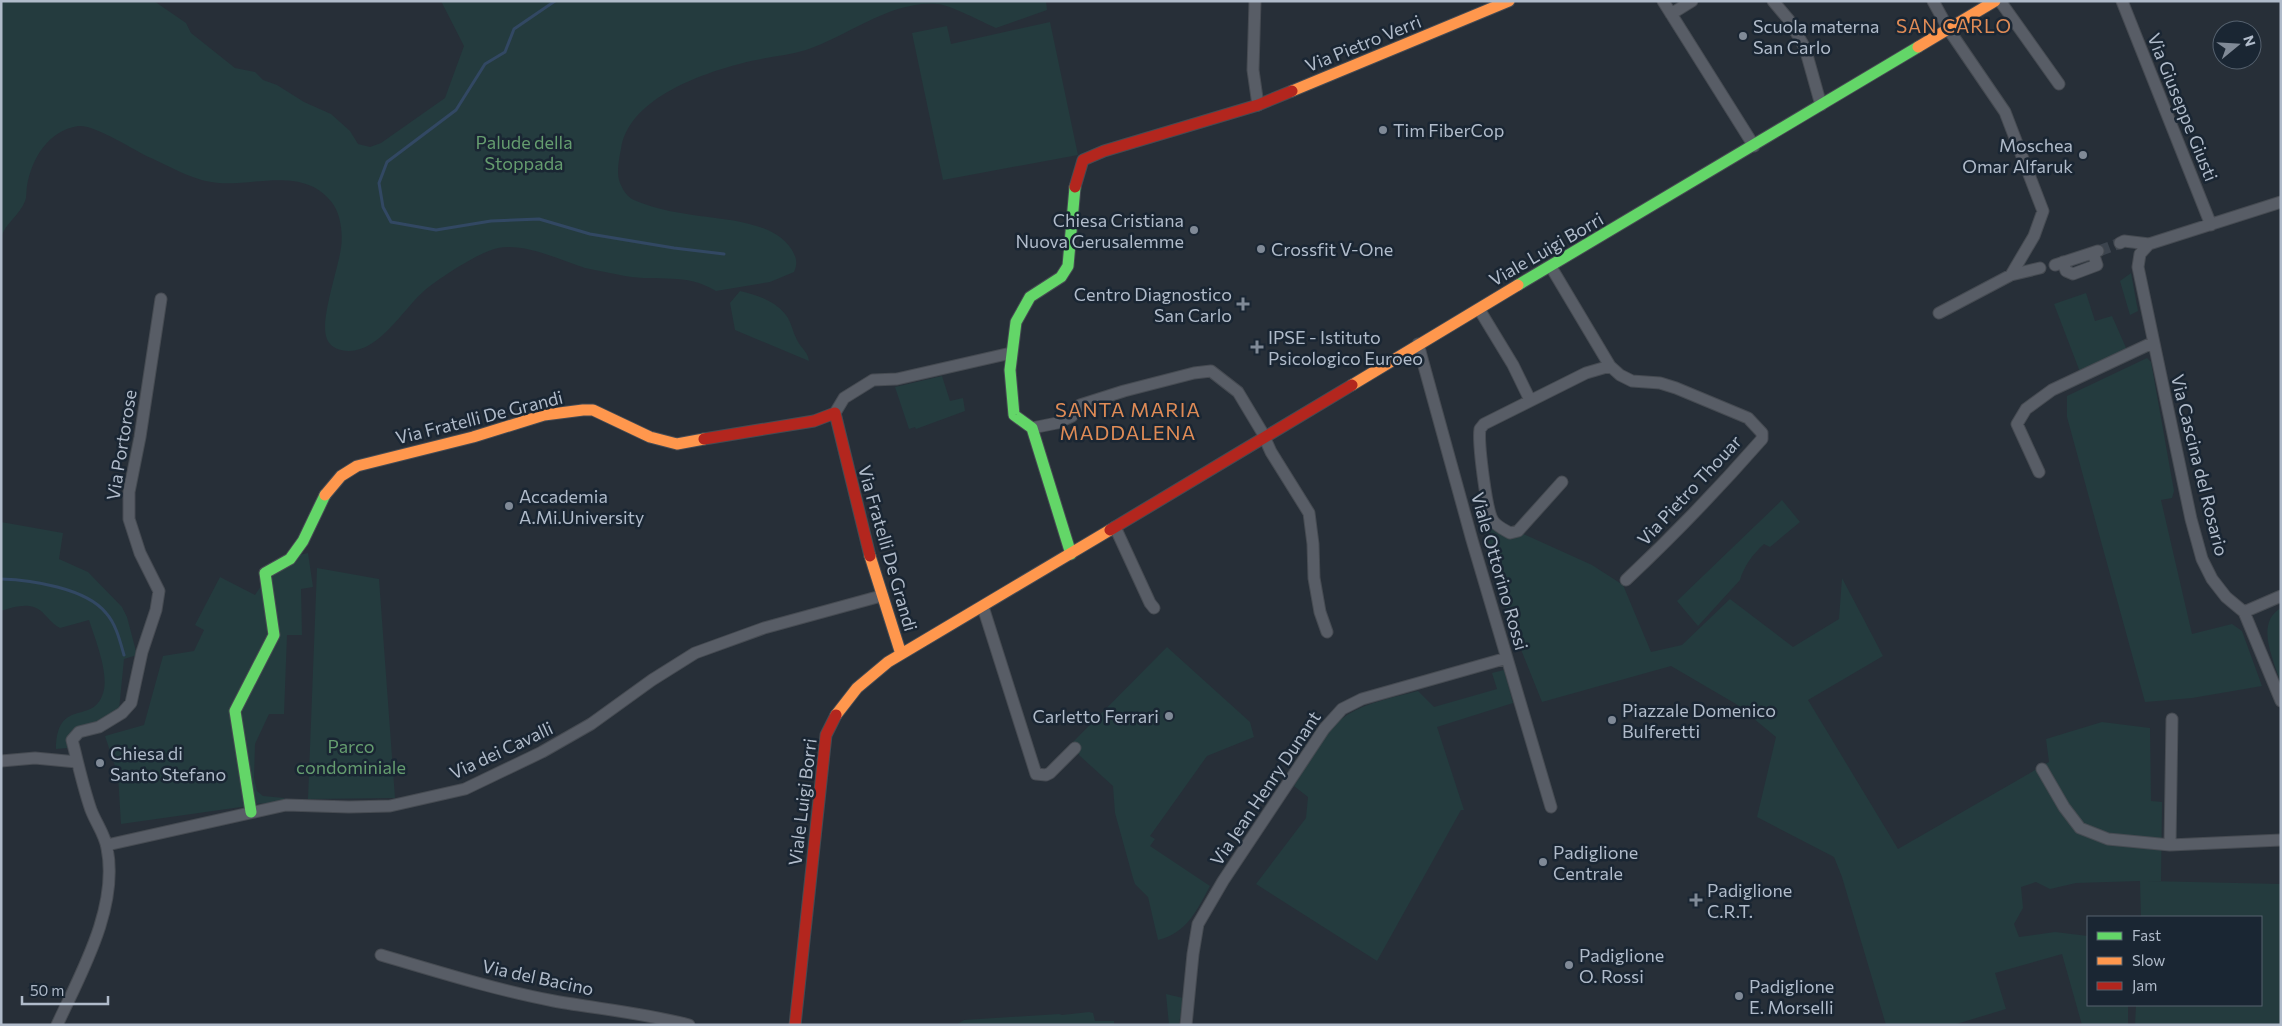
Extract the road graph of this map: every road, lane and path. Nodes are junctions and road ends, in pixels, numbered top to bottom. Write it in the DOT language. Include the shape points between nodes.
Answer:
graph roads {
  1 [pos="1255,1"];
  2 [pos="1509,1"];
  3 [pos="1663,1"];
  4 [pos="1692,1"];
  5 [pos="1773,1"];
  6 [pos="1933,1"];
  7 [pos="1995,1"];
  8 [pos="2000,1"];
  9 [pos="2122,1"];
  10 [pos="1672,14"];
  11 [pos="1949,30"];
  12 [pos="2060,84"];
  13 [pos="1258,105"];
  14 [pos="1821,105"];
  15 [pos="1754,146"];
  16 [pos="2280,206"];
  17 [pos="2211,225"];
  18 [pos="2120,243"];
  19 [pos="2149,244"];
  20 [pos="2096,252"];
  21 [pos="2059,263"];
  22 [pos="1551,267"];
  23 [pos="2040,268"];
  24 [pos="2011,275"];
  25 [pos="161,298"];
  26 [pos="1479,309"];
  27 [pos="1939,312"];
  28 [pos="2152,343"];
  29 [pos="1418,344"];
  30 [pos="1011,353"];
  31 [pos="1610,366"];
  32 [pos="1530,400"];
  33 [pos="835,412"];
  34 [pos="1032,428"];
  35 [pos="1265,439"];
  36 [pos="2039,472"];
  37 [pos="1562,482"];
  38 [pos="1116,527"];
  39 [pos="1071,554"];
  40 [pos="1626,580"];
  41 [pos="881,596"];
  42 [pos="2281,596"];
  43 [pos="983,607"];
  44 [pos="1154,608"];
  45 [pos="2244,612"];
  46 [pos="1326,632"];
  47 [pos="901,654"];
  48 [pos="1507,658"];
  49 [pos="2281,701"];
  50 [pos="2172,719"];
  51 [pos="1075,748"];
  52 [pos="1,761"];
  53 [pos="77,762"];
  54 [pos="2042,769"];
  55 [pos="1551,807"];
  56 [pos="251,812"];
  57 [pos="2281,840"];
  58 [pos="2170,845"];
  59 [pos="107,846"];
  60 [pos="382,955"];
  61 [pos="58,1025"];
  62 [pos="689,1025"];
  63 [pos="795,1025"];
  64 [pos="1186,1025"];
  1 -- 13 [label="street" via="1253,70"];
  2 -- 13 [label="street, Via Pietro Verri"];
  3 -- 10 [label="street"];
  4 -- 10 [label="street"];
  5 -- 14 [label="street" via="1789,20 1805,48"];
  6 -- 11 [label="street"];
  7 -- 11 [label="street, Viale Luigi Borri"];
  8 -- 12 [label="street"];
  9 -- 17 [label="street, Via Giuseppe Giusti"];
  10 -- 15 [label="street"];
  11 -- 14 [label="street, Viale Luigi Borri"];
  11 -- 24 [label="street" via="2004,112 2043,211 2034,236"];
  13 -- 30 [label="street, Via Pietro Verri" via="1104,150 1083,160 1078,171 1068,266 1064,276 1031,296 1020,311"];
  14 -- 15 [label="street, Viale Luigi Borri"];
  15 -- 22 [label="street, Viale Luigi Borri"];
  16 -- 17 [label="street"];
  17 -- 19 [label="street"];
  18 -- 19 [label="street"];
  19 -- 28 [label="street, Via Cascina del Rosario" via="2140,254 2138,267"];
  20 -- 21 [label="street"];
  22 -- 26 [label="street, Viale Luigi Borri"];
  22 -- 31 [label="street, Via Pietro Thouar"];
  23 -- 24 [label="street"];
  24 -- 27 [label="street"];
  25 -- 53 [label="street, Via Portorose" via="129,492 129,520 140,553 159,591 156,610 130,703 122,713 100,727 79,732 72,740"];
  26 -- 29 [label="street, Viale Luigi Borri"];
  26 -- 32 [label="street"];
  28 -- 36 [label="street" via="2052,390 2026,409 2017,424"];
  28 -- 45 [label="street, Via Cascina del Rosario" via="2202,559 2226,598"];
  29 -- 35 [label="street, Viale Luigi Borri"];
  29 -- 48 [label="street, Viale Ottorino Rossi"];
  30 -- 33 [label="street" via="896,379 873,380 844,398"];
  30 -- 34 [label="street" via="1009,387 1014,415"];
  31 -- 32 [label="street" via="1586,373"];
  31 -- 40 [label="street, Via Pietro Thouar" via="1632,381 1676,388 1748,418 1762,433 1762,439 1723,483"];
  32 -- 37 [label="street" via="1480,429 1484,486 1493,522 1510,533 1518,531"];
  33 -- 41 [label="street, Via Fratelli De Grandi" via="859,519"];
  33 -- 56 [label="street, Via Fratelli De Grandi" via="814,421 677,444 650,438 593,410 583,410 544,416 357,466 341,476 323,497 303,541 290,558 265,574 274,635 235,711"];
  34 -- 35 [label="street" via="1072,416 1080,405 1211,371 1238,392"];
  34 -- 39 [label="street"];
  35 -- 38 [label="street, Viale Luigi Borri"];
  35 -- 46 [label="street" via="1309,512 1314,578"];
  38 -- 39 [label="street, Viale Luigi Borri"];
  38 -- 44 [label="street"];
  39 -- 43 [label="street, Viale Luigi Borri"];
  41 -- 47 [label="street, Via Fratelli De Grandi"];
  41 -- 56 [label="street, Via dei Cavalli" via="764,628 695,653 587,727 465,789 390,806 286,805"];
  42 -- 45 [label="street"];
  43 -- 47 [label="street, Viale Luigi Borri"];
  43 -- 51 [label="street" via="1036,774 1050,773"];
  45 -- 49 [label="street"];
  47 -- 63 [label="street, Viale Luigi Borri" via="858,685 836,712 826,735"];
  48 -- 55 [label="street, Viale Ottorino Rossi"];
  48 -- 64 [label="street, Via Jean Henry Dunant" via="1362,699 1342,709 1324,729 1198,924"];
  50 -- 58 [label="street"];
  52 -- 53 [label="street" via="35,758"];
  53 -- 59 [label="street, Via Portorose" via="91,810"];
  54 -- 58 [label="street" via="2080,828 2108,838"];
  56 -- 59 [label="street, Via dei Cavalli"];
  57 -- 58 [label="street"];
  59 -- 61 [label="street, Via Portorose" via="110,864 108,889 95,941"];
  60 -- 62 [label="street, Via del Bacino" via="499,990"];
}
